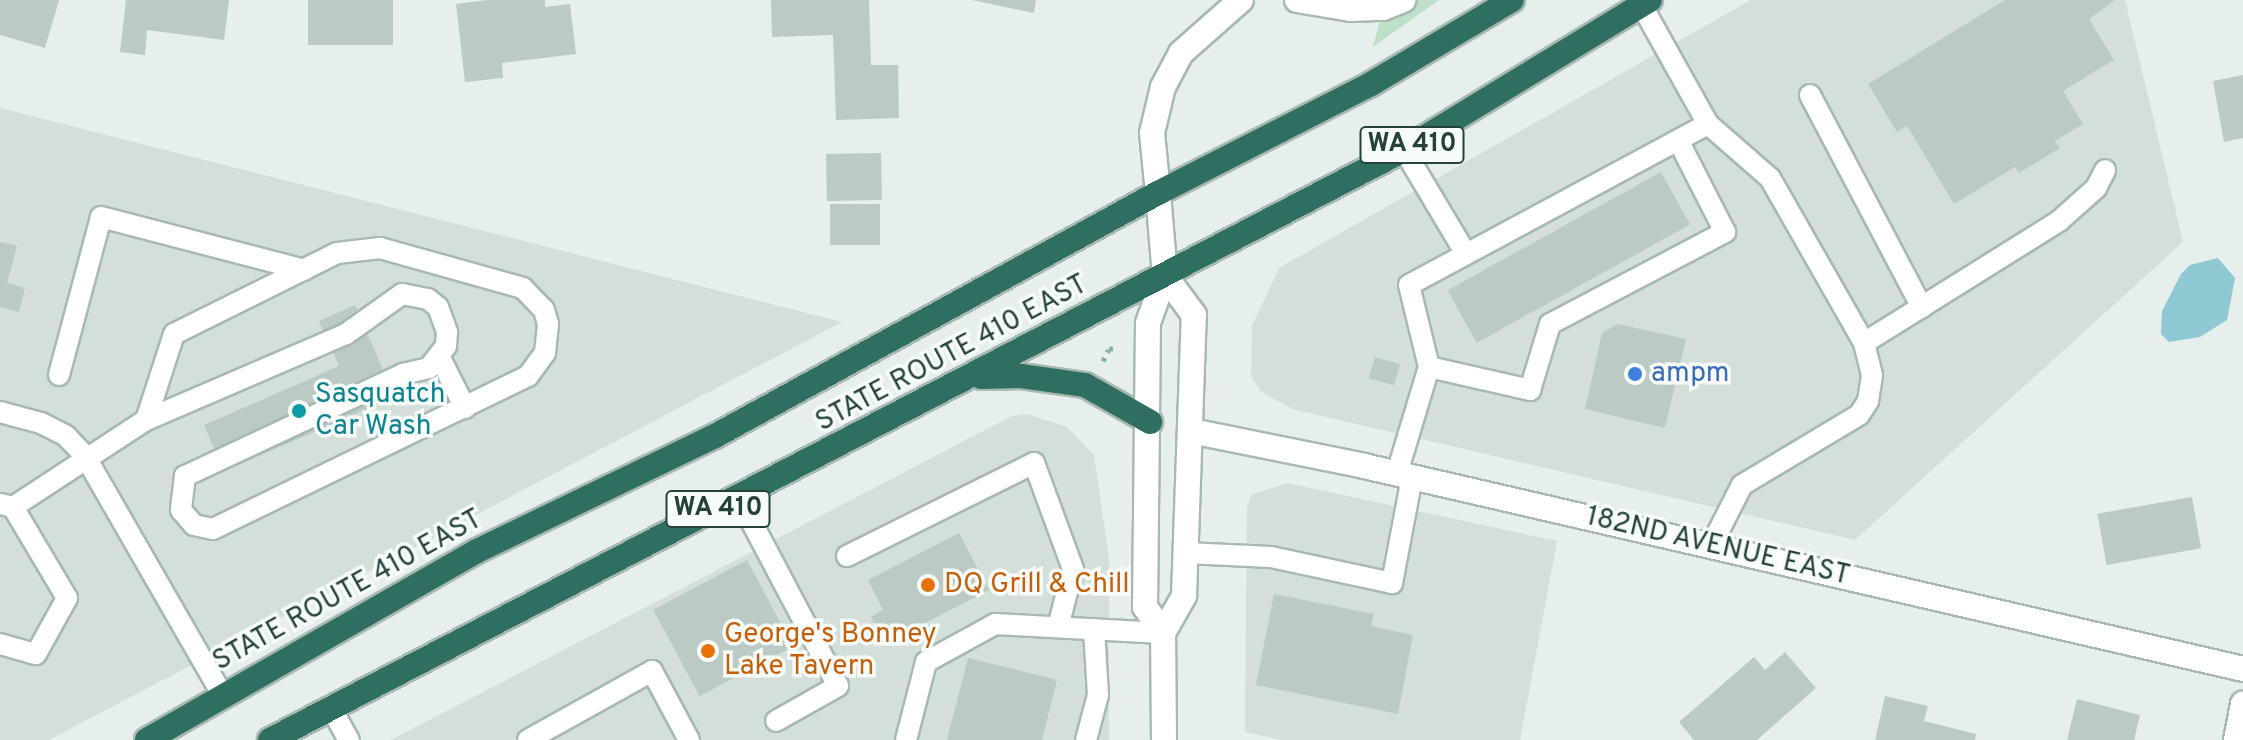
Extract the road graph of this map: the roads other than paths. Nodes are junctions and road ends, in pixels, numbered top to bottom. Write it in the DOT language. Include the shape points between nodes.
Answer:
graph roads {
  1 [pos="1241,0"];
  2 [pos="1297,0"];
  3 [pos="1403,0"];
  4 [pos="1512,0"];
  5 [pos="1646,3"];
  6 [pos="1810,95"];
  7 [pos="1708,124"];
  8 [pos="1678,140"];
  9 [pos="1404,150"];
  10 [pos="2105,170"];
  11 [pos="1158,193"];
  12 [pos="1466,254"];
  13 [pos="304,270"];
  14 [pos="1165,276"];
  15 [pos="1922,307"];
  16 [pos="1864,343"];
  17 [pos="440,358"];
  18 [pos="1429,367"];
  19 [pos="59,375"];
  20 [pos="975,377"];
  21 [pos="465,408"];
  22 [pos="0,412"];
  23 [pos="146,420"];
  24 [pos="1150,422"];
  25 [pos="1191,431"];
  26 [pos="85,456"];
  27 [pos="1405,475"];
  28 [pos="739,498"];
  29 [pos="6,505"];
  30 [pos="1711,546"];
  31 [pos="1186,553"];
  32 [pos="847,556"];
  33 [pos="1058,627"];
  34 [pos="1094,629"];
  35 [pos="1163,633"];
  36 [pos="0,644"];
  37 [pos="2243,669"];
  38 [pos="223,696"];
  39 [pos="2243,704"];
  40 [pos="331,708"];
  41 [pos="776,721"];
  42 [pos="147,740"];
  43 [pos="270,740"];
  44 [pos="349,740"];
  45 [pos="528,740"];
  46 [pos="689,740"];
  47 [pos="906,740"];
  48 [pos="1086,740"];
  49 [pos="1164,740"];
  50 [pos="2236,740"];
  1 -- 11 [label="street" via="1181,53 1163,87 1152,133"];
  2 -- 3 [label="street" via="1372,9"];
  4 -- 11 [label="highway, STATE ROUTE 410 EAST / WA 410" via="1371,84"];
  5 -- 7 [label="lane"];
  5 -- 9 [label="highway, STATE ROUTE 410 EAST / WA 410"];
  6 -- 15 [label="lane"];
  7 -- 8 [label="lane"];
  7 -- 16 [label="lane" via="1770,178"];
  8 -- 12 [label="lane"];
  8 -- 18 [label="lane" via="1725,232 1550,324 1530,390"];
  9 -- 12 [label="lane"];
  9 -- 14 [label="highway, STATE ROUTE 410 EAST / WA 410"];
  10 -- 15 [label="lane" via="2096,188 2059,221"];
  11 -- 14 [label="street"];
  11 -- 38 [label="highway, STATE ROUTE 410 EAST / WA 410" via="715,436 477,551"];
  12 -- 18 [label="lane" via="1409,285"];
  13 -- 19 [label="lane" via="101,217"];
  13 -- 21 [label="lane" via="337,253 380,248 523,288 535,298 544,310 549,339 538,366"];
  13 -- 23 [label="lane" via="174,334"];
  14 -- 20 [label="highway, STATE ROUTE 410 EAST / WA 410"];
  14 -- 24 [label="street" via="1148,323"];
  14 -- 25 [label="street" via="1194,315"];
  15 -- 16 [label="lane"];
  16 -- 30 [label="lane" via="1872,375 1868,401 1859,415 1742,485"];
  17 -- 21 [label="lane"];
  17 -- 21 [label="lane" via="429,368 403,374 193,469 180,487 181,510 194,525 213,529"];
  17 -- 23 [label="lane" via="446,346 444,318 428,299 402,294 355,330"];
  18 -- 27 [label="lane"];
  20 -- 24 [label="highway" via="1021,376 1085,385"];
  20 -- 28 [label="highway, STATE ROUTE 410 EAST / WA 410"];
  22 -- 26 [label="lane" via="41,423 66,436"];
  23 -- 26 [label="lane"];
  24 -- 35 [label="street" via="1145,607"];
  25 -- 27 [label="street, 182ND AVENUE EAST"];
  25 -- 31 [label="street"];
  26 -- 29 [label="lane"];
  26 -- 38 [label="lane"];
  27 -- 30 [label="street, 182ND AVENUE EAST"];
  27 -- 31 [label="lane" via="1392,583 1271,557"];
  28 -- 40 [label="highway, STATE ROUTE 410 EAST / WA 410"];
  28 -- 41 [label="lane" via="838,686"];
  29 -- 36 [label="lane" via="67,598 36,654"];
  30 -- 37 [label="street, 182ND AVENUE EAST"];
  31 -- 35 [label="street" via="1184,596"];
  32 -- 33 [label="lane" via="1034,463 1073,569"];
  33 -- 34 [label="lane"];
  33 -- 47 [label="lane" via="995,624 926,662"];
  34 -- 35 [label="lane"];
  34 -- 48 [label="lane" via="1098,695"];
  35 -- 49 [label="street"];
  38 -- 42 [label="highway, STATE ROUTE 410 EAST / WA 410"];
  39 -- 50 [label="street"];
  40 -- 43 [label="highway, STATE ROUTE 410 EAST / WA 410"];
  40 -- 44 [label="lane"];
  45 -- 46 [label="lane" via="652,671"];
}
